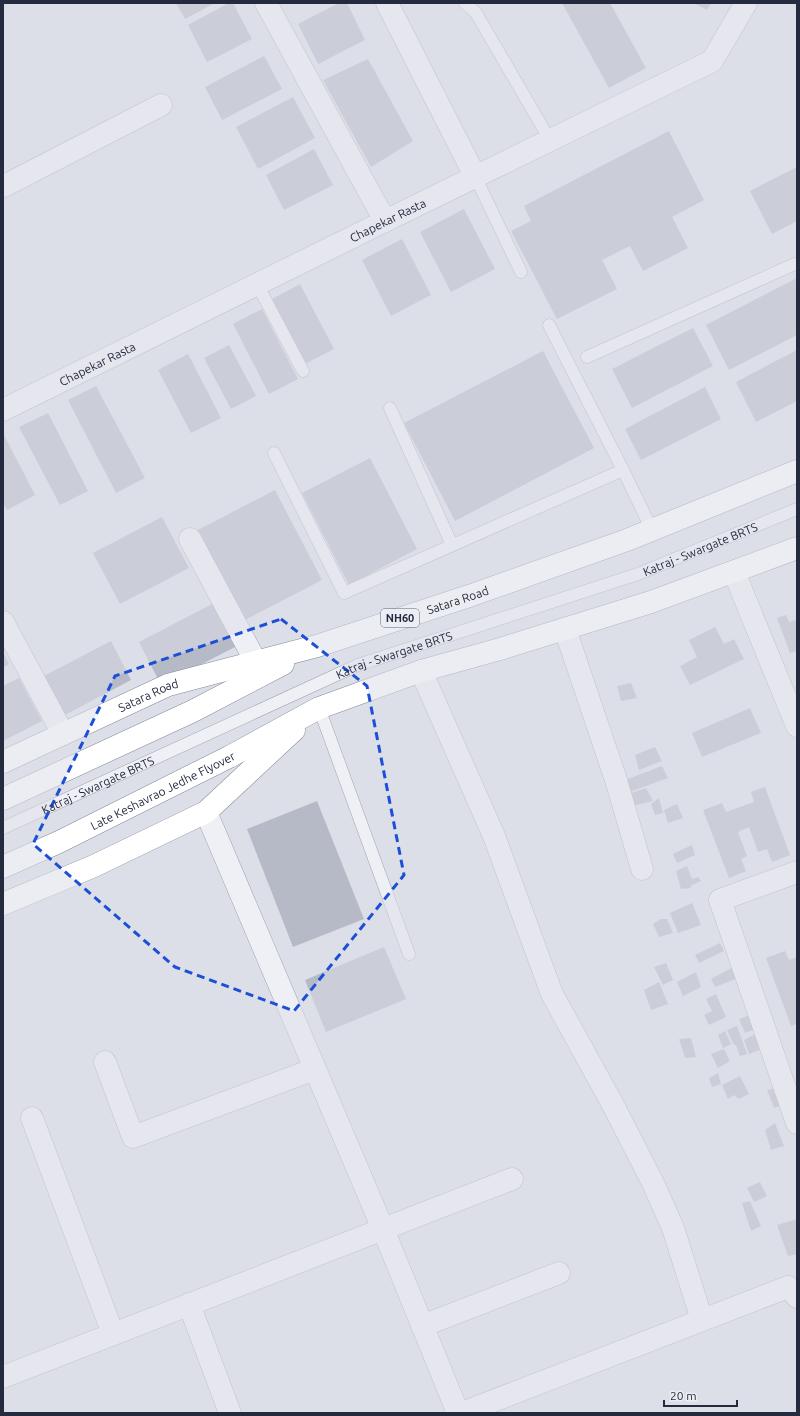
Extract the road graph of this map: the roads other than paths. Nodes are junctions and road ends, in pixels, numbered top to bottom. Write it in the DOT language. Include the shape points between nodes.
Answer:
graph roads {
  1 [pos="266,3"];
  2 [pos="388,3"];
  3 [pos="465,3"];
  4 [pos="746,3"];
  5 [pos="161,105"];
  6 [pos="550,140"];
  7 [pos="476,176"];
  8 [pos="3,184"];
  9 [pos="385,221"];
  10 [pos="797,263"];
  11 [pos="521,272"];
  12 [pos="257,284"];
  13 [pos="549,325"];
  14 [pos="587,357"];
  15 [pos="303,371"];
  16 [pos="390,408"];
  17 [pos="3,410"];
  18 [pos="274,453"];
  19 [pos="623,470"];
  20 [pos="797,471"];
  21 [pos="797,509"];
  22 [pos="652,530"];
  23 [pos="190,539"];
  24 [pos="452,545"];
  25 [pos="797,548"];
  26 [pos="734,572"];
  27 [pos="3,622"];
  28 [pos="564,629"];
  29 [pos="317,646"];
  30 [pos="256,662"];
  31 [pos="421,671"];
  32 [pos="319,708"];
  33 [pos="797,726"];
  34 [pos="63,734"];
  35 [pos="3,762"];
  36 [pos="3,799"];
  37 [pos="206,812"];
  38 [pos="3,828"];
  39 [pos="3,867"];
  40 [pos="642,869"];
  41 [pos="797,872"];
  42 [pos="3,904"];
  43 [pos="409,954"];
  44 [pos="105,1062"];
  45 [pos="315,1069"];
  46 [pos="32,1118"];
  47 [pos="797,1123"];
  48 [pos="512,1179"];
  49 [pos="383,1229"];
  50 [pos="560,1273"];
  51 [pos="794,1289"];
  52 [pos="190,1304"];
  53 [pos="702,1320"];
  54 [pos="422,1326"];
  55 [pos="113,1334"];
  56 [pos="3,1377"];
  57 [pos="230,1413"];
  58 [pos="458,1413"];
  59 [pos="462,1413"];
  1 -- 9 [label="street"];
  2 -- 7 [label="street"];
  3 -- 6 [label="lane" via="476,13"];
  4 -- 6 [label="street, Chapekar Rasta" via="712,61"];
  5 -- 8 [label="street" via="4,186"];
  6 -- 7 [label="street, Chapekar Rasta"];
  7 -- 9 [label="street, Chapekar Rasta"];
  7 -- 11 [label="lane"];
  9 -- 12 [label="street, Chapekar Rasta"];
  10 -- 14 [label="lane"];
  12 -- 15 [label="lane"];
  12 -- 17 [label="street, Chapekar Rasta"];
  13 -- 19 [label="lane"];
  16 -- 24 [label="lane"];
  18 -- 24 [label="lane" via="344,593"];
  19 -- 22 [label="lane"];
  19 -- 24 [label="lane"];
  20 -- 22 [label="highway, Satara Road / NH60"];
  21 -- 38 [label="lane, Katraj - Swargate BRTS" via="638,574 358,665"];
  22 -- 29 [label="highway, Satara Road / NH60"];
  23 -- 30 [label="street"];
  25 -- 26 [label="highway"];
  26 -- 28 [label="highway" via="651,602"];
  26 -- 33 [label="street"];
  27 -- 34 [label="street"];
  28 -- 31 [label="highway"];
  28 -- 40 [label="street" via="620,793"];
  29 -- 30 [label="highway, Satara Road / NH60"];
  29 -- 36 [label="highway" via="193,711"];
  30 -- 34 [label="highway, Satara Road / NH60" via="168,685"];
  31 -- 32 [label="highway"];
  31 -- 53 [label="street" via="494,836 552,994 612,1103 673,1228"];
  32 -- 37 [label="highway"];
  32 -- 39 [label="highway, Late Keshavrao Jedhe Flyover" via="229,757 59,842"];
  32 -- 43 [label="lane"];
  34 -- 35 [label="highway, Satara Road / NH60"];
  37 -- 42 [label="highway" via="94,866"];
  37 -- 45 [label="street"];
  41 -- 47 [label="street" via="720,900"];
  44 -- 45 [label="street" via="133,1137"];
  45 -- 49 [label="street"];
  46 -- 55 [label="street"];
  48 -- 49 [label="street"];
  49 -- 52 [label="street"];
  49 -- 54 [label="street"];
  50 -- 54 [label="street"];
  51 -- 53 [label="street"];
  52 -- 55 [label="street"];
  52 -- 57 [label="street"];
  53 -- 59 [label="street"];
  54 -- 58 [label="street"];
  55 -- 56 [label="street"];
}
